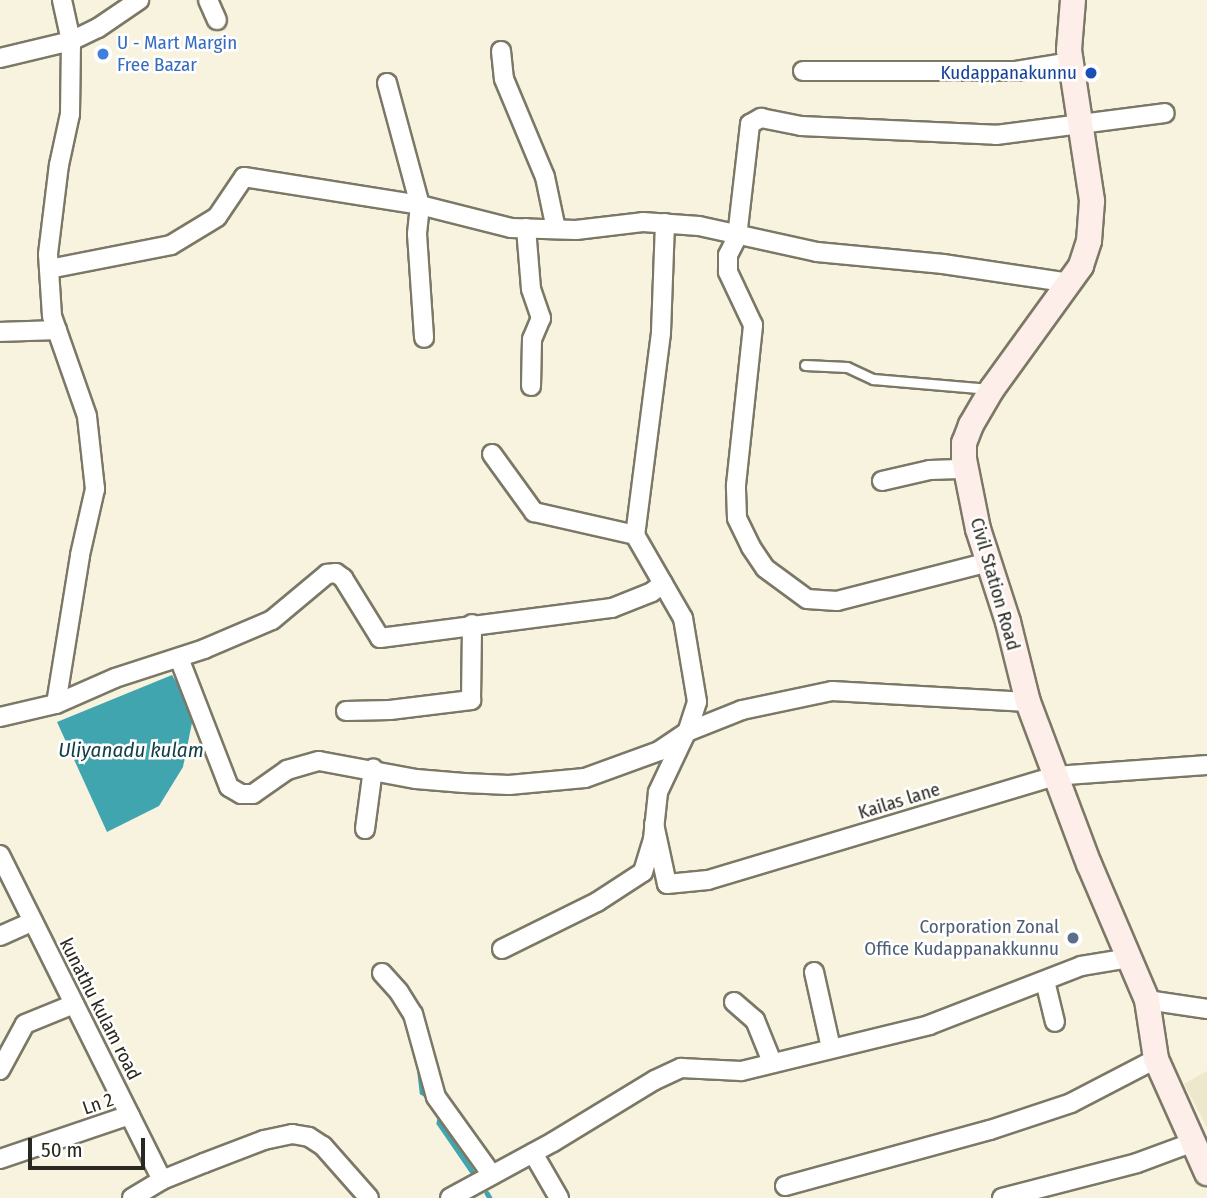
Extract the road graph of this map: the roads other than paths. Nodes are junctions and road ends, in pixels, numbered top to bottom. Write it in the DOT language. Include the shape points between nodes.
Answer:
graph roads {
  1 [pos="62,0"];
  2 [pos="139,0"];
  3 [pos="208,0"];
  4 [pos="1073,0"];
  5 [pos="217,20"];
  6 [pos="71,41"];
  7 [pos="501,51"];
  8 [pos="0,58"];
  9 [pos="1071,62"];
  10 [pos="803,71"];
  11 [pos="387,83"];
  12 [pos="1165,113"];
  13 [pos="1080,126"];
  14 [pos="420,205"];
  15 [pos="665,223"];
  16 [pos="526,228"];
  17 [pos="556,229"];
  18 [pos="737,237"];
  19 [pos="49,269"];
  20 [pos="1070,283"];
  21 [pos="57,331"];
  22 [pos="0,332"];
  23 [pos="424,338"];
  24 [pos="805,365"];
  25 [pos="531,386"];
  26 [pos="992,389"];
  27 [pos="492,454"];
  28 [pos="966,469"];
  29 [pos="882,481"];
  30 [pos="635,535"];
  31 [pos="989,562"];
  32 [pos="663,583"];
  33 [pos="472,624"];
  34 [pos="178,658"];
  35 [pos="1028,702"];
  36 [pos="55,704"];
  37 [pos="346,711"];
  38 [pos="0,717"];
  39 [pos="687,732"];
  40 [pos="1207,765"];
  41 [pos="373,769"];
  42 [pos="1054,776"];
  43 [pos="654,824"];
  44 [pos="365,829"];
  45 [pos="0,855"];
  46 [pos="33,921"];
  47 [pos="0,936"];
  48 [pos="502,949"];
  49 [pos="1130,958"];
  50 [pos="814,972"];
  51 [pos="382,973"];
  52 [pos="1045,981"];
  53 [pos="1147,1000"];
  54 [pos="734,1002"];
  55 [pos="74,1004"];
  56 [pos="1207,1009"];
  57 [pos="1055,1022"];
  58 [pos="831,1048"];
  59 [pos="1156,1059"];
  60 [pos="772,1062"];
  61 [pos="0,1070"];
  62 [pos="130,1115"];
  63 [pos="1191,1143"];
  64 [pos="533,1153"];
  65 [pos="0,1159"];
  66 [pos="1207,1173"];
  67 [pos="492,1175"];
  68 [pos="162,1180"];
  69 [pos="785,1186"];
  70 [pos="132,1198"];
  71 [pos="369,1198"];
  72 [pos="450,1198"];
  73 [pos="559,1198"];
  74 [pos="1002,1198"];
  1 -- 6 [label="street"];
  2 -- 6 [label="street"];
  3 -- 5 [label="street"];
  4 -- 9 [label="main road, Civil Station Road"];
  6 -- 8 [label="street"];
  6 -- 19 [label="street" via="71,114 59,164"];
  7 -- 17 [label="street" via="504,79 545,177"];
  9 -- 10 [label="street" via="1016,71"];
  9 -- 13 [label="main road, Civil Station Road"];
  11 -- 14 [label="street"];
  12 -- 13 [label="street"];
  13 -- 18 [label="street" via="996,135 755,120 748,131"];
  13 -- 20 [label="main road, Civil Station Road" via="1092,201 1081,266"];
  14 -- 16 [label="street"];
  14 -- 19 [label="street" via="244,177 217,217 171,245"];
  14 -- 23 [label="street" via="417,234"];
  15 -- 17 [label="street"];
  15 -- 18 [label="street" via="699,226"];
  15 -- 30 [label="street" via="661,333"];
  16 -- 17 [label="street"];
  16 -- 25 [label="street" via="529,275 541,318 532,339"];
  18 -- 20 [label="street" via="817,252"];
  18 -- 31 [label="street" via="728,255 728,272 753,326 736,485 737,517 765,568 807,599 836,601"];
  19 -- 21 [label="street"];
  20 -- 26 [label="main road, Civil Station Road"];
  21 -- 22 [label="street"];
  21 -- 36 [label="street" via="87,416 95,489"];
  24 -- 26 [label="lane" via="847,367 873,379"];
  26 -- 28 [label="main road, Civil Station Road" via="964,443"];
  27 -- 30 [label="street" via="534,512"];
  28 -- 29 [label="street" via="930,470"];
  28 -- 31 [label="main road, Civil Station Road"];
  30 -- 32 [label="street"];
  31 -- 35 [label="main road, Civil Station Road"];
  32 -- 33 [label="street" via="652,593 612,608"];
  32 -- 39 [label="street" via="683,618 688,642 696,702"];
  33 -- 34 [label="street" via="380,638 336,573 319,580 272,620"];
  33 -- 37 [label="street" via="471,700"];
  34 -- 36 [label="street"];
  34 -- 41 [label="street" via="229,787 241,794 253,794 303,764 332,762"];
  35 -- 39 [label="street" via="832,691 741,710"];
  35 -- 42 [label="main road, Civil Station Road"];
  36 -- 38 [label="street"];
  39 -- 41 [label="street" via="659,751 586,778 509,785 416,779"];
  39 -- 43 [label="street" via="658,792"];
  40 -- 42 [label="street, Kailas lane"];
  41 -- 44 [label="street"];
  42 -- 43 [label="street, Kailas lane" via="708,880 667,884"];
  42 -- 49 [label="main road, Civil Station Road"];
  43 -- 48 [label="street" via="643,873 597,902"];
  45 -- 46 [label="street, kunathu kulam road"];
  46 -- 47 [label="street"];
  46 -- 55 [label="street, kunathu kulam road"];
  49 -- 52 [label="street" via="1081,966"];
  49 -- 53 [label="main road, Civil Station Road"];
  50 -- 58 [label="street"];
  51 -- 67 [label="street" via="413,1014 436,1097"];
  52 -- 57 [label="street"];
  52 -- 58 [label="street" via="929,1025"];
  53 -- 56 [label="street"];
  53 -- 59 [label="main road, Civil Station Road"];
  54 -- 60 [label="street" via="755,1020"];
  55 -- 61 [label="street" via="25,1024"];
  55 -- 62 [label="street, kunathu kulam road"];
  58 -- 60 [label="street"];
  59 -- 63 [label="main road, Civil Station Road"];
  59 -- 69 [label="street" via="1071,1103"];
  60 -- 64 [label="street" via="741,1071 681,1068"];
  62 -- 65 [label="street, Ln 2"];
  62 -- 68 [label="street, kunathu kulam road"];
  63 -- 66 [label="main road, Civil Station Road"];
  63 -- 74 [label="street" via="1137,1163"];
  64 -- 67 [label="street"];
  64 -- 73 [label="street"];
  67 -- 72 [label="street"];
  68 -- 70 [label="street"];
  68 -- 71 [label="street" via="264,1140 292,1134 323,1146"];
}
